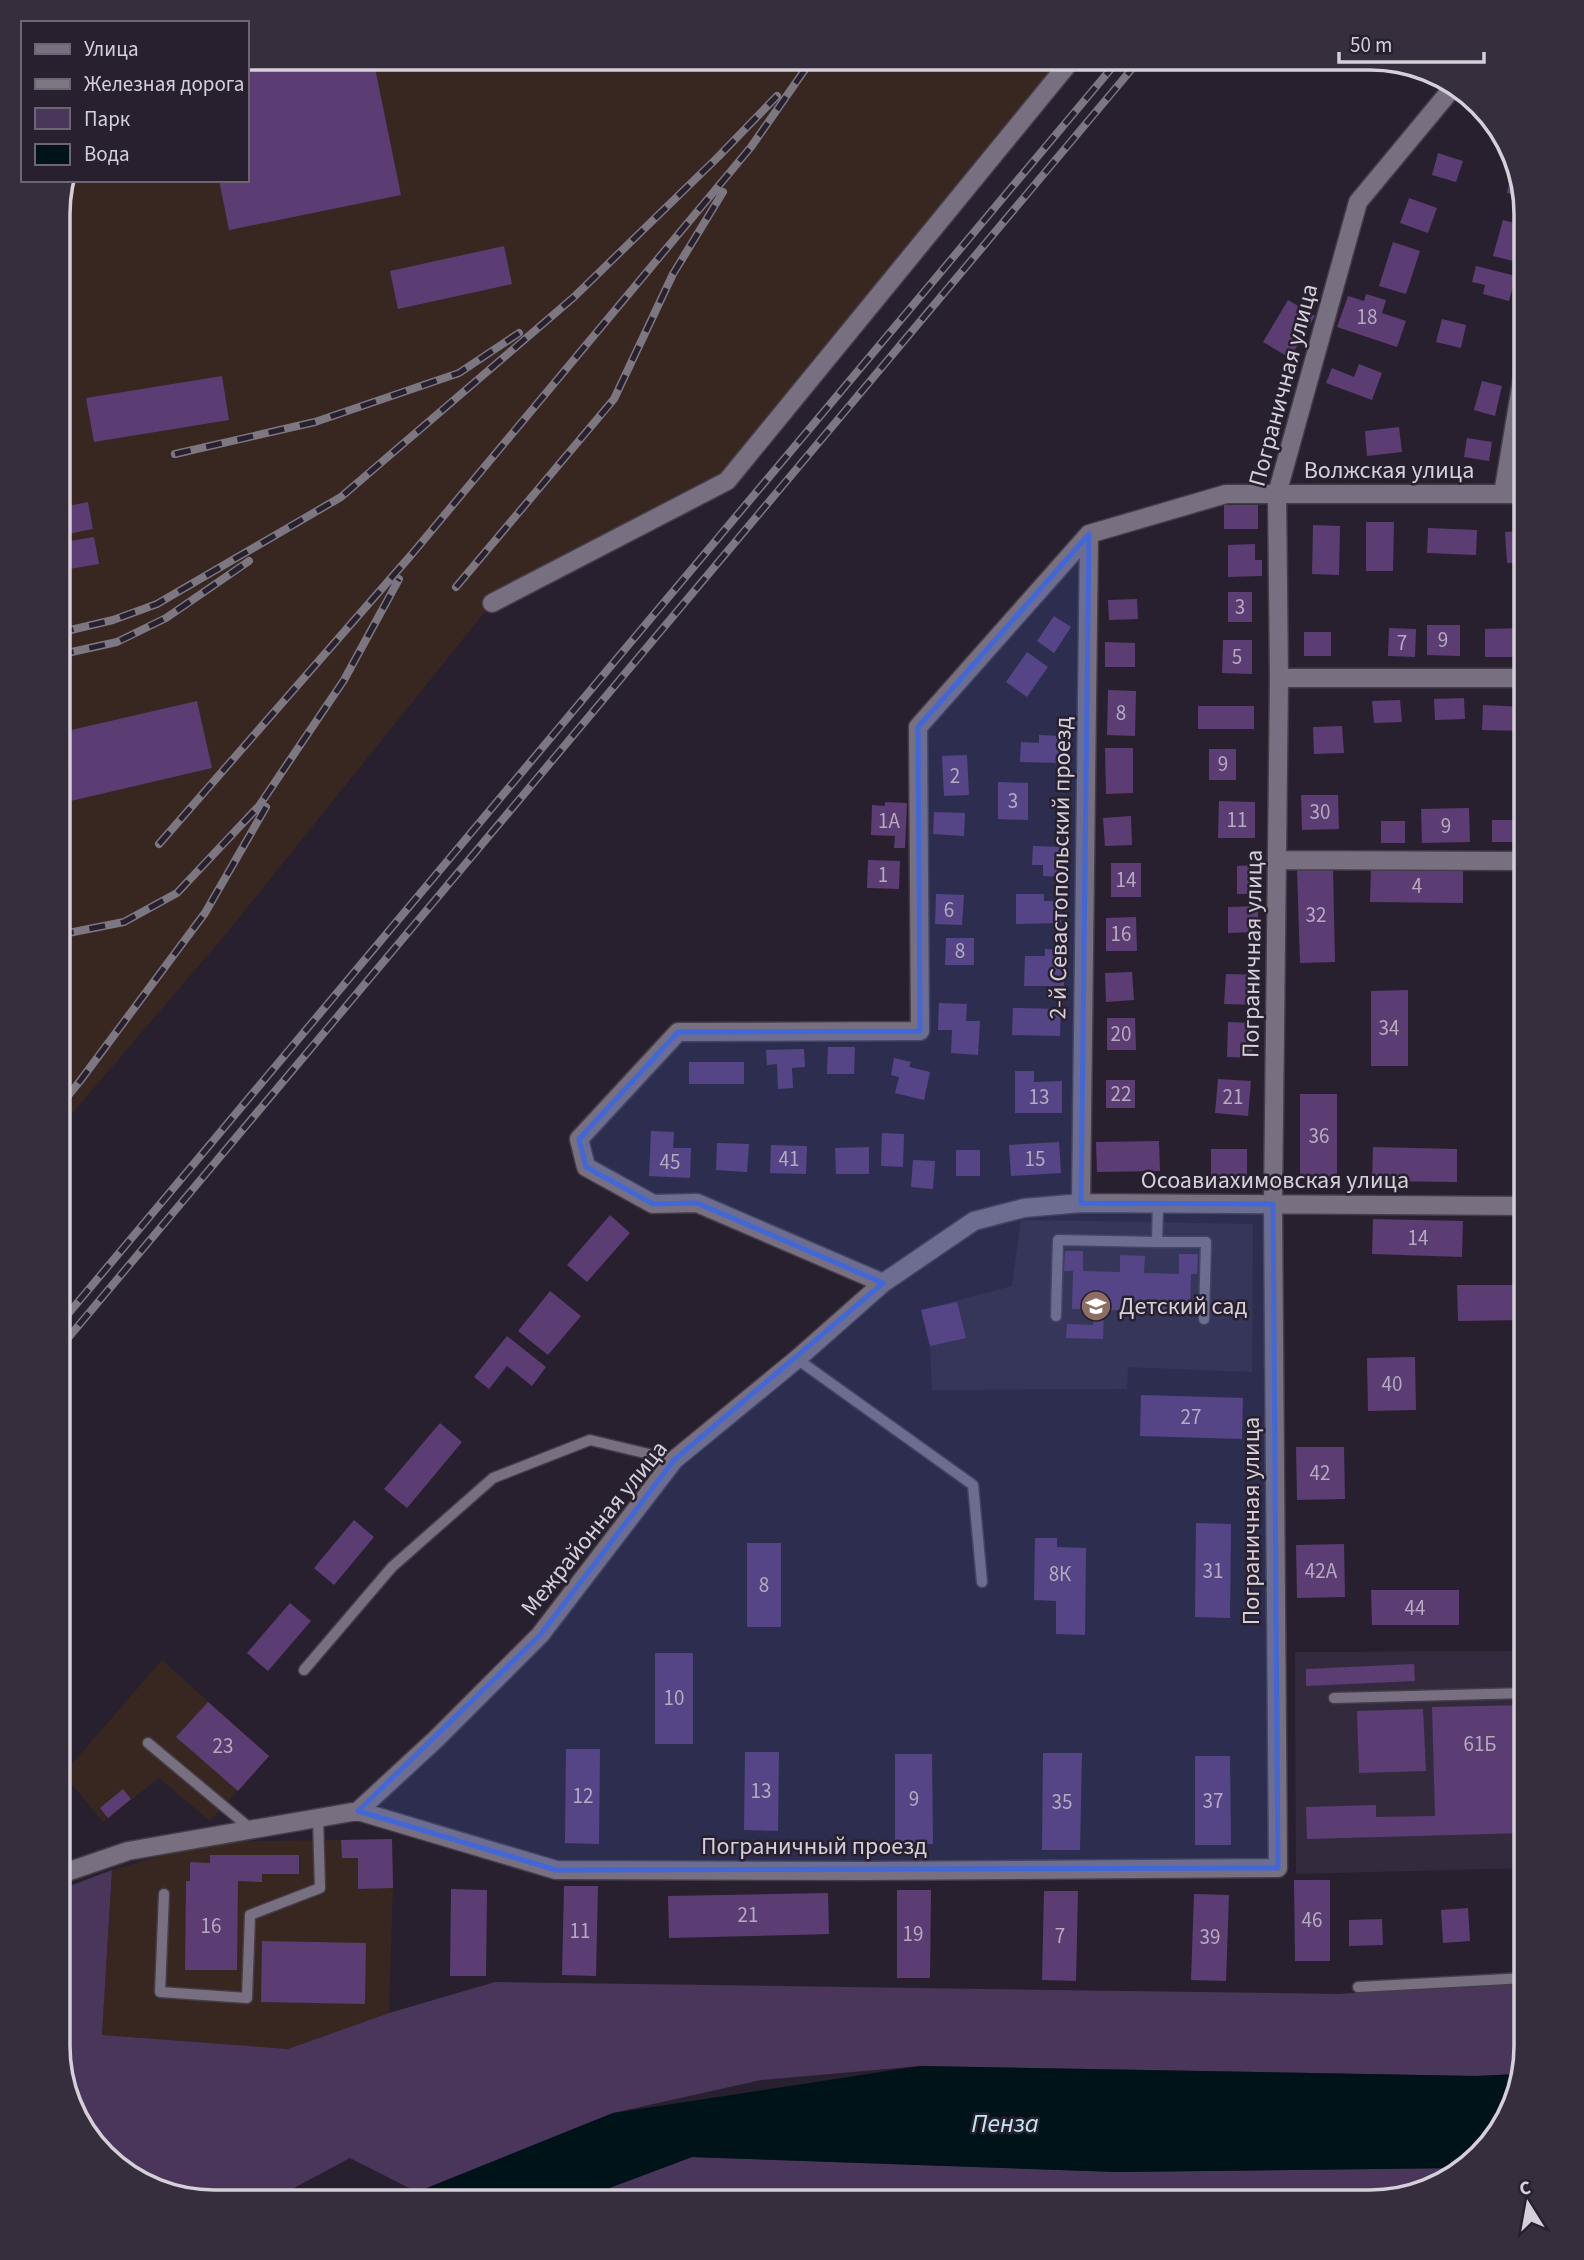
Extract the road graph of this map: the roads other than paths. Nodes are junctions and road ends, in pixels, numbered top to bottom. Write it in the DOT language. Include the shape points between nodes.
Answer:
graph roads {
  1 [pos="1063,70"];
  2 [pos="1448,93"];
  3 [pos="1514,428"];
  4 [pos="1277,494"];
  5 [pos="1503,494"];
  6 [pos="1514,494"];
  7 [pos="1089,534"];
  8 [pos="492,603"];
  9 [pos="1279,678"];
  10 [pos="1514,678"];
  11 [pos="1278,860"];
  12 [pos="1514,861"];
  13 [pos="1081,1203"];
  14 [pos="1158,1204"];
  15 [pos="1273,1204"];
  16 [pos="1514,1206"];
  17 [pos="1024,1208"];
  18 [pos="1157,1242"];
  19 [pos="883,1283"];
  20 [pos="1056,1316"];
  21 [pos="1204,1319"];
  22 [pos="797,1359"];
  23 [pos="674,1460"];
  24 [pos="982,1582"];
  25 [pos="304,1670"];
  26 [pos="1514,1693"];
  27 [pos="1334,1698"];
  28 [pos="148,1743"];
  29 [pos="358,1811"];
  30 [pos="318,1818"];
  31 [pos="252,1830"];
  32 [pos="1278,1868"];
  33 [pos="70,1871"];
  34 [pos="164,1894"];
  35 [pos="1514,1979"];
  36 [pos="1359,1987"];
  1 -- 8 [label="street" via="727,481"];
  2 -- 4 [label="street, Пограничная улица" via="1358,202"];
  3 -- 5 [label="street"];
  4 -- 5 [label="street, Волжская улица"];
  4 -- 7 [label="street, Волжская улица" via="1226,494"];
  4 -- 9 [label="street, Пограничная улица"];
  5 -- 6 [label="street, Волжская улица"];
  7 -- 13 [label="street, 2-й Севастопольский проезд"];
  7 -- 19 [label="street" via="918,727 920,1031 678,1032 579,1139 586,1167 653,1204 697,1202"];
  9 -- 10 [label="street"];
  9 -- 11 [label="street, Пограничная улица"];
  11 -- 12 [label="street"];
  11 -- 15 [label="street, Пограничная улица"];
  13 -- 14 [label="street, Осоавиахимовская улица"];
  13 -- 17 [label="street, Осоавиахимовская улица"];
  14 -- 15 [label="street, Осоавиахимовская улица"];
  14 -- 18 [label="lane"];
  15 -- 16 [label="street, Осоавиахимовская улица"];
  15 -- 32 [label="street, Пограничная улица"];
  17 -- 19 [label="street, Межрайонная улица" via="974,1221"];
  18 -- 20 [label="lane" via="1058,1240"];
  18 -- 21 [label="lane" via="1206,1242"];
  19 -- 22 [label="street, Межрайонная улица"];
  22 -- 23 [label="street, Межрайонная улица"];
  22 -- 24 [label="lane" via="973,1485"];
  23 -- 25 [label="lane" via="590,1440 493,1478 392,1567"];
  23 -- 29 [label="street, Межрайонная улица" via="540,1635"];
  26 -- 27 [label="lane"];
  28 -- 31 [label="lane"];
  29 -- 30 [label="street"];
  29 -- 32 [label="street, Пограничный проезд" via="556,1870"];
  30 -- 31 [label="street"];
  30 -- 34 [label="lane" via="320,1888 250,1915 247,1998 160,1992"];
  31 -- 33 [label="street" via="128,1852"];
  35 -- 36 [label="lane"];
}
